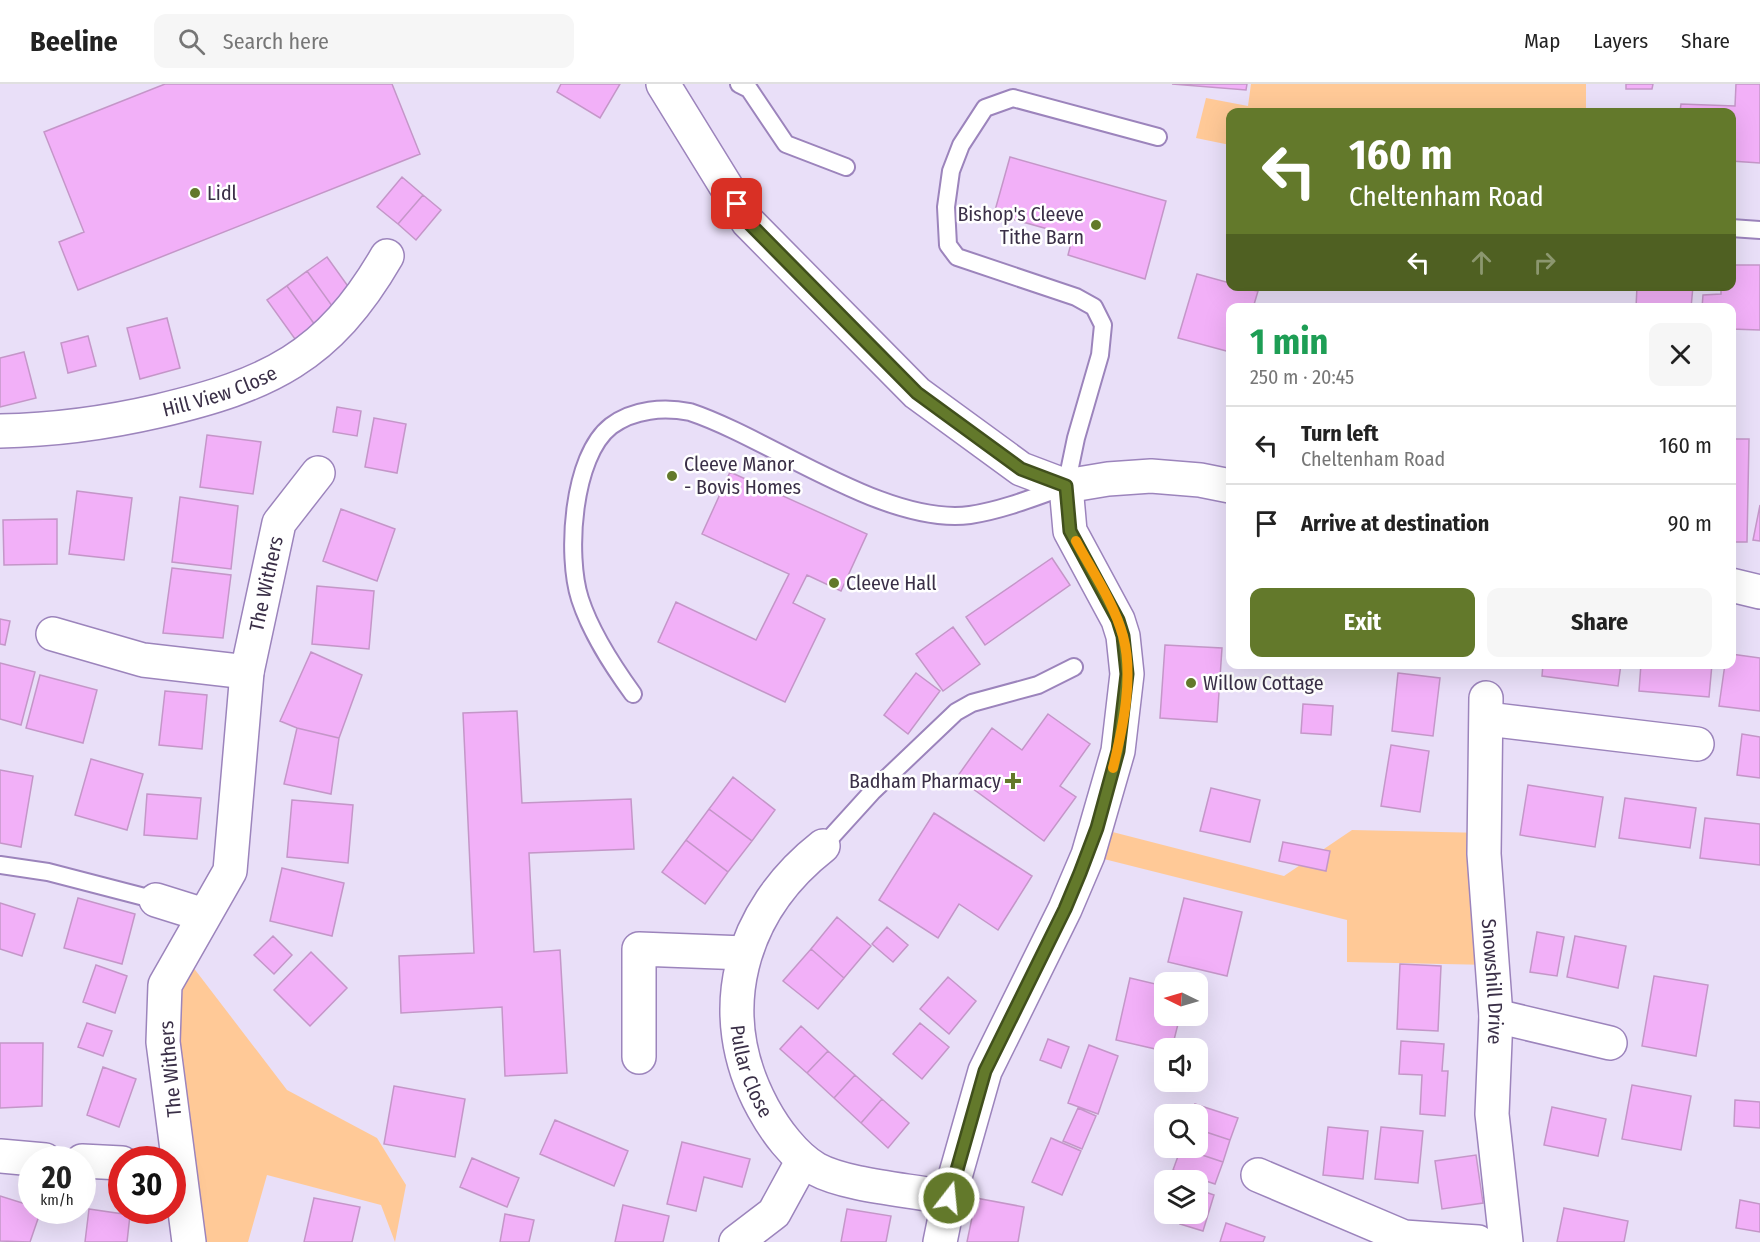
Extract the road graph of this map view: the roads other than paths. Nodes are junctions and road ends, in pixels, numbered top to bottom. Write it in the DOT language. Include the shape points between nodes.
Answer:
graph roads {
  1 [pos="663,84"];
  2 [pos="738,84"];
  3 [pos="1158,137"];
  4 [pos="846,167"];
  5 [pos="1736,228"];
  6 [pos="1760,230"];
  7 [pos="387,256"];
  8 [pos="0,431"];
  9 [pos="318,473"];
  10 [pos="1226,485"];
  11 [pos="1066,486"];
  12 [pos="1736,586"];
  13 [pos="1760,592"];
  14 [pos="53,634"];
  15 [pos="1074,668"];
  16 [pos="247,672"];
  17 [pos="633,694"];
  18 [pos="1697,744"];
  19 [pos="823,846"];
  20 [pos="0,865"];
  21 [pos="156,900"];
  22 [pos="204,915"];
  23 [pos="745,953"];
  24 [pos="1496,1016"];
  25 [pos="1610,1043"];
  26 [pos="639,1057"];
  27 [pos="174,1146"];
  28 [pos="0,1156"];
  29 [pos="18,1158"];
  30 [pos="803,1160"];
  31 [pos="1258,1175"];
  32 [pos="949,1198"];
  33 [pos="186,1223"];
  34 [pos="189,1242"];
  35 [pos="736,1242"];
  36 [pos="940,1242"];
  37 [pos="1478,1242"];
  38 [pos="1506,1242"];
  1 -- 11 [label="street" via="748,222 917,393 1021,469"];
  2 -- 4 [label="lane" via="748,89 786,144"];
  3 -- 11 [label="lane" via="1013,98 985,108 961,145 951,171 946,207 948,245 957,257 1076,297 1094,308 1103,325 1100,355"];
  5 -- 6 [label="lane"];
  7 -- 8 [label="street, Hill View Close" via="370,286 326,337 273,374 244,388 114,421"];
  9 -- 16 [label="street, The Withers" via="279,523"];
  10 -- 11 [label="street" via="1151,476"];
  11 -- 17 [label="lane" via="983,512 929,512 874,497 690,412 663,410 626,418 610,427 585,468 574,514 572,558 586,615"];
  11 -- 32 [label="street" via="1070,531 1123,636 1127,674 1118,751 1093,842 1065,909 985,1071"];
  12 -- 13 [label="street"];
  14 -- 16 [label="street" via="143,660"];
  15 -- 19 [label="lane" via="1038,686 956,711"];
  16 -- 22 [label="street, The Withers" via="230,871"];
  18 -- 24 [label="street, Snowshill Drive" via="1487,708 1484,854"];
  19 -- 23 [label="street, Pullar Close" via="783,882 763,912"];
  20 -- 21 [label="lane" via="48,872"];
  21 -- 22 [label="street"];
  22 -- 27 [label="street, The Withers" via="165,985 163,1042"];
  23 -- 26 [label="street" via="639,949"];
  23 -- 30 [label="street, Pullar Close" via="737,1010 745,1066 768,1116"];
  24 -- 25 [label="street"];
  24 -- 38 [label="street, Snowshill Drive" via="1492,1114"];
  28 -- 29 [label="street"];
  30 -- 32 [label="street, Pullar Close" via="845,1179"];
  30 -- 35 [label="street" via="774,1213"];
  31 -- 37 [label="street" via="1404,1237"];
  32 -- 36 [label="street"];
  33 -- 34 [label="street, The Withers"];
}
